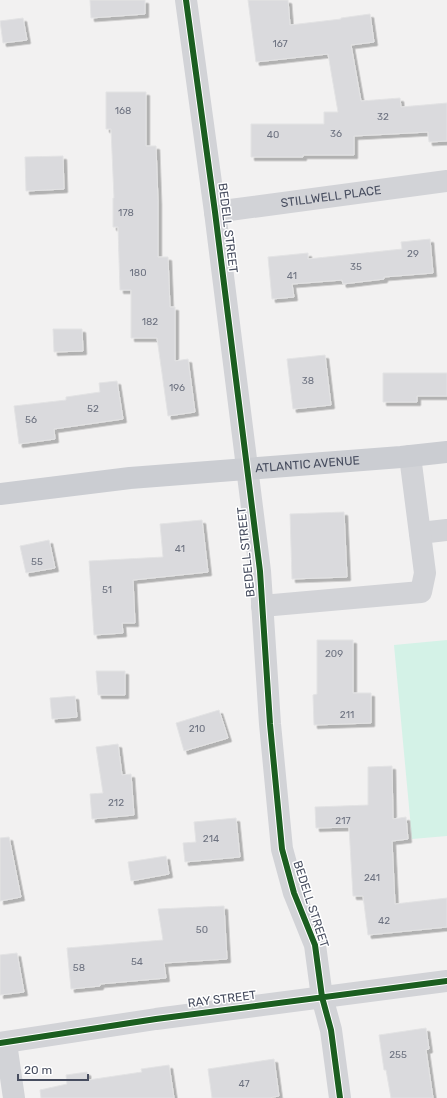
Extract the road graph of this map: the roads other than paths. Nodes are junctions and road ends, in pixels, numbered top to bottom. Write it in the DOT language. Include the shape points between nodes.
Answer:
graph roads {
  1 [pos="186,0"];
  2 [pos="447,181"];
  3 [pos="215,212"];
  4 [pos="447,452"];
  5 [pos="410,456"];
  6 [pos="247,468"];
  7 [pos="0,494"];
  8 [pos="447,530"];
  9 [pos="420,533"];
  10 [pos="262,606"];
  11 [pos="447,981"];
  12 [pos="322,997"];
  13 [pos="3,1043"];
  14 [pos="14,1098"];
  15 [pos="340,1098"];
  1 -- 3 [label="street, BEDELL STREET"];
  2 -- 3 [label="street, STILLWELL PLACE"];
  3 -- 6 [label="street, BEDELL STREET"];
  4 -- 5 [label="main road, ATLANTIC AVENUE"];
  5 -- 6 [label="main road, ATLANTIC AVENUE"];
  5 -- 9 [label="street"];
  6 -- 7 [label="main road, ATLANTIC AVENUE" via="130,478"];
  6 -- 10 [label="street, BEDELL STREET"];
  8 -- 9 [label="street"];
  9 -- 10 [label="street" via="425,573 421,592"];
  10 -- 12 [label="street, BEDELL STREET" via="282,850 294,893 315,945"];
  11 -- 12 [label="street, RAY STREET"];
  12 -- 13 [label="street, RAY STREET"];
  12 -- 15 [label="street, BEDELL STREET" via="331,1030"];
  13 -- 14 [label="street"];
}
